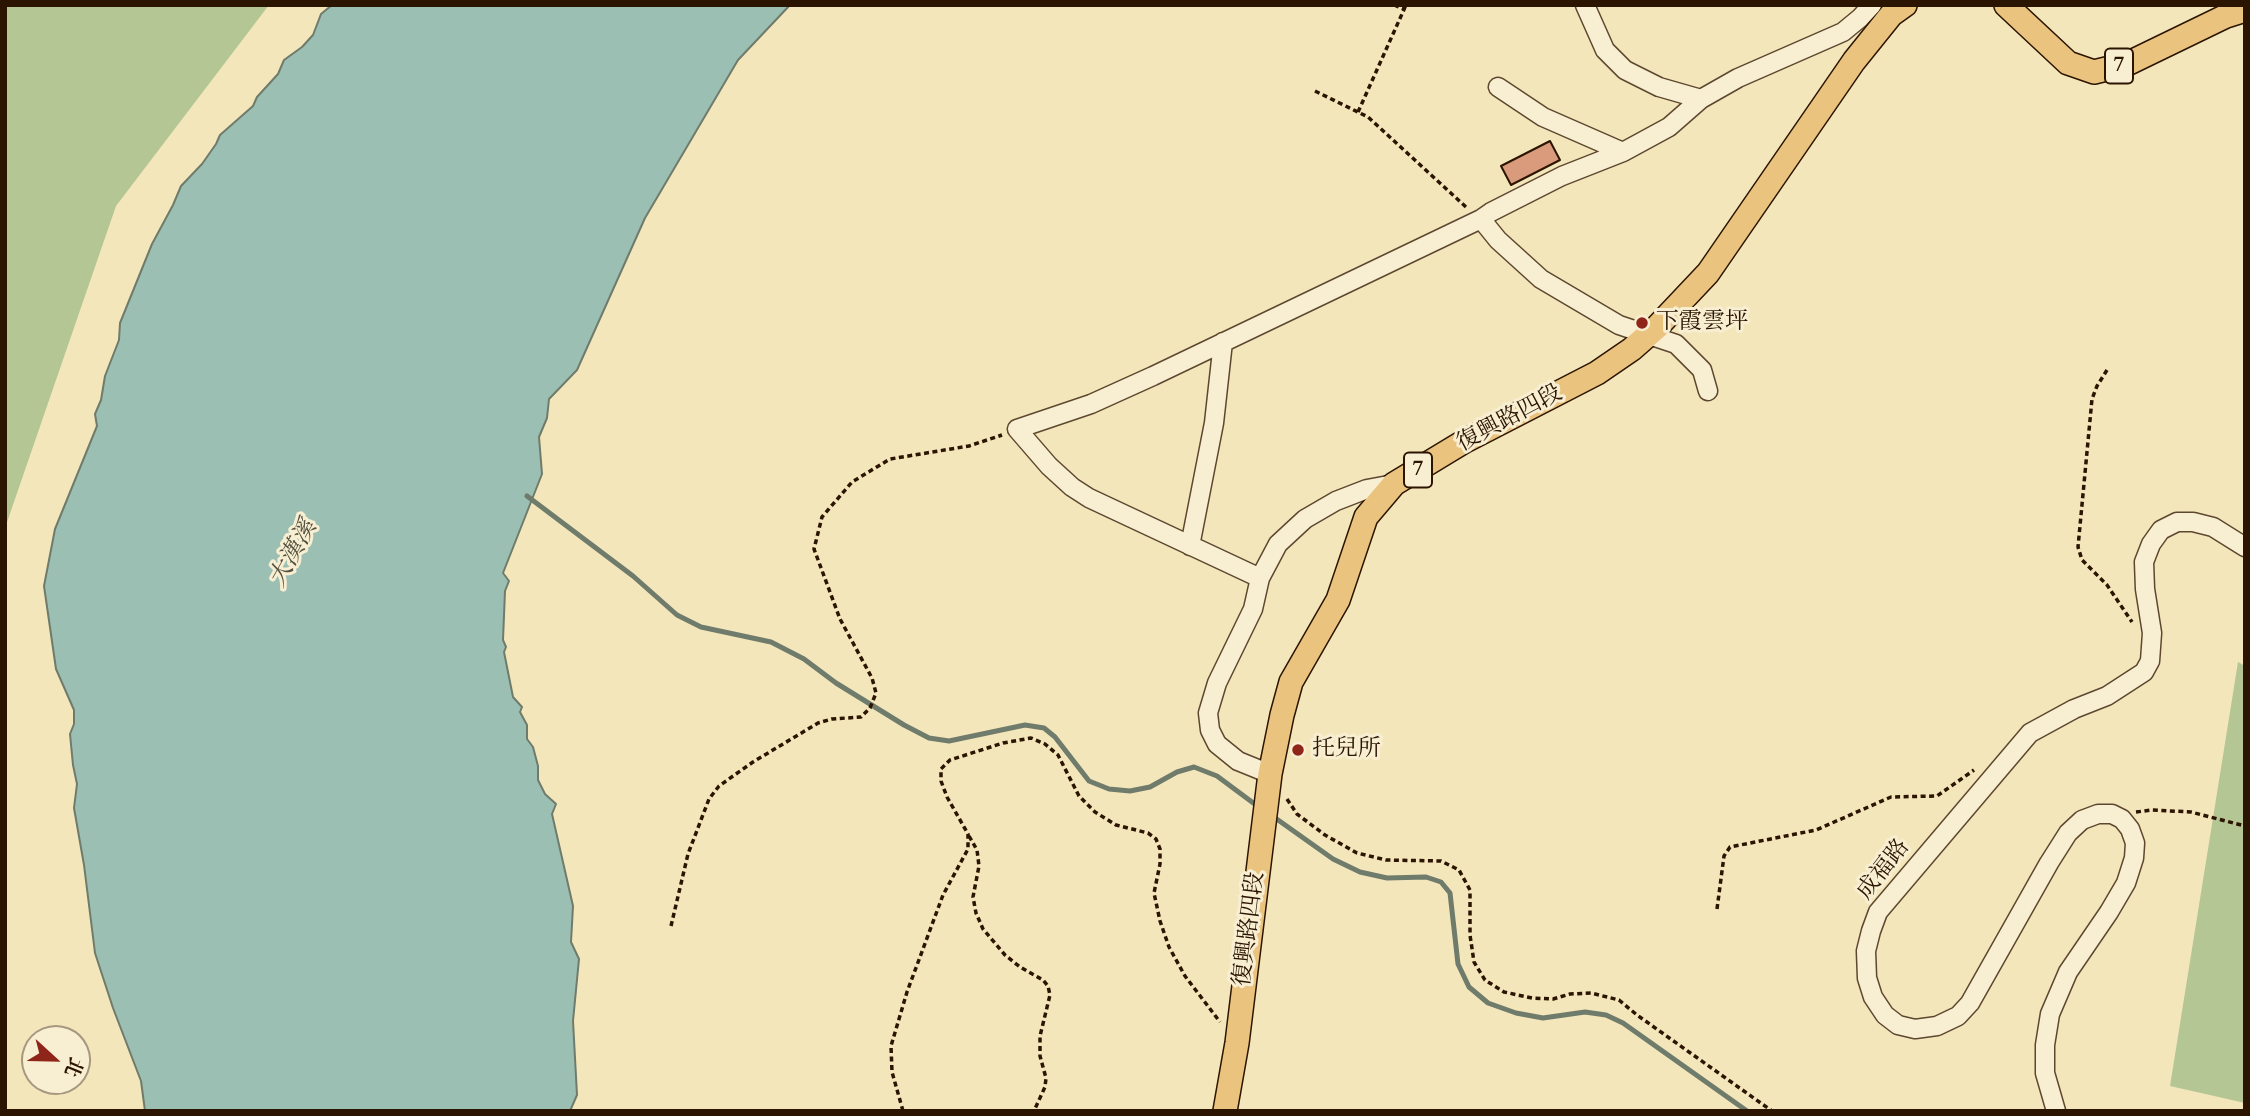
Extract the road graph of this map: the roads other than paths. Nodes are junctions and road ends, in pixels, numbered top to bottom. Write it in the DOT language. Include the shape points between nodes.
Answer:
graph roads {
  1 [pos="1585,5"];
  2 [pos="1871,5"];
  3 [pos="1905,5"];
  4 [pos="2006,5"];
  5 [pos="2245,10"];
  6 [pos="1498,87"];
  7 [pos="1702,99"];
  8 [pos="1623,152"];
  9 [pos="1482,219"];
  10 [pos="1648,335"];
  11 [pos="1223,342"];
  12 [pos="1707,391"];
  13 [pos="1394,484"];
  14 [pos="1190,546"];
  15 [pos="2245,547"];
  16 [pos="1260,578"];
  17 [pos="1270,774"];
  18 [pos="1225,1111"];
  19 [pos="2056,1111"];
  1 -- 7 [label="street" via="1605,50 1625,70 1659,87"];
  2 -- 7 [label="street" via="1843,32 1738,78"];
  3 -- 10 [label="main road, 復興路四段 / 7" via="1853,61 1708,273"];
  4 -- 5 [label="main road, 7" via="2067,63 2094,72 2127,64"];
  6 -- 8 [label="street" via="1543,117"];
  7 -- 8 [label="street" via="1669,127"];
  8 -- 9 [label="street" via="1562,176"];
  9 -- 10 [label="street" via="1541,279 1619,325"];
  9 -- 11 [label="street"];
  10 -- 12 [label="street" via="1676,344 1702,370"];
  10 -- 13 [label="main road, 復興路四段 / 7" via="1597,373 1465,441"];
  11 -- 14 [label="street" via="1214,423"];
  11 -- 14 [label="street" via="1091,404 1017,429 1072,487"];
  13 -- 16 [label="street" via="1336,501 1305,519 1278,544"];
  13 -- 17 [label="main road, 復興路四段 / 7" via="1366,517 1338,600 1291,682"];
  14 -- 16 [label="street"];
  15 -- 19 [label="street, 成福路" via="2213,527 2193,522 2177,522 2161,530 2144,562 2152,641 2144,671 2107,696 2030,733 1878,912 1866,951 1873,997 1898,1025 1915,1029 1937,1026 1958,1016 1970,1003 2068,833 2098,814 2122,819 2134,843 2126,883 2068,972 2050,1014 2045,1073"];
  16 -- 17 [label="street" via="1253,609 1217,683 1208,713 1217,744 1238,761"];
  17 -- 18 [label="main road, 復興路四段 / 7"];
}
